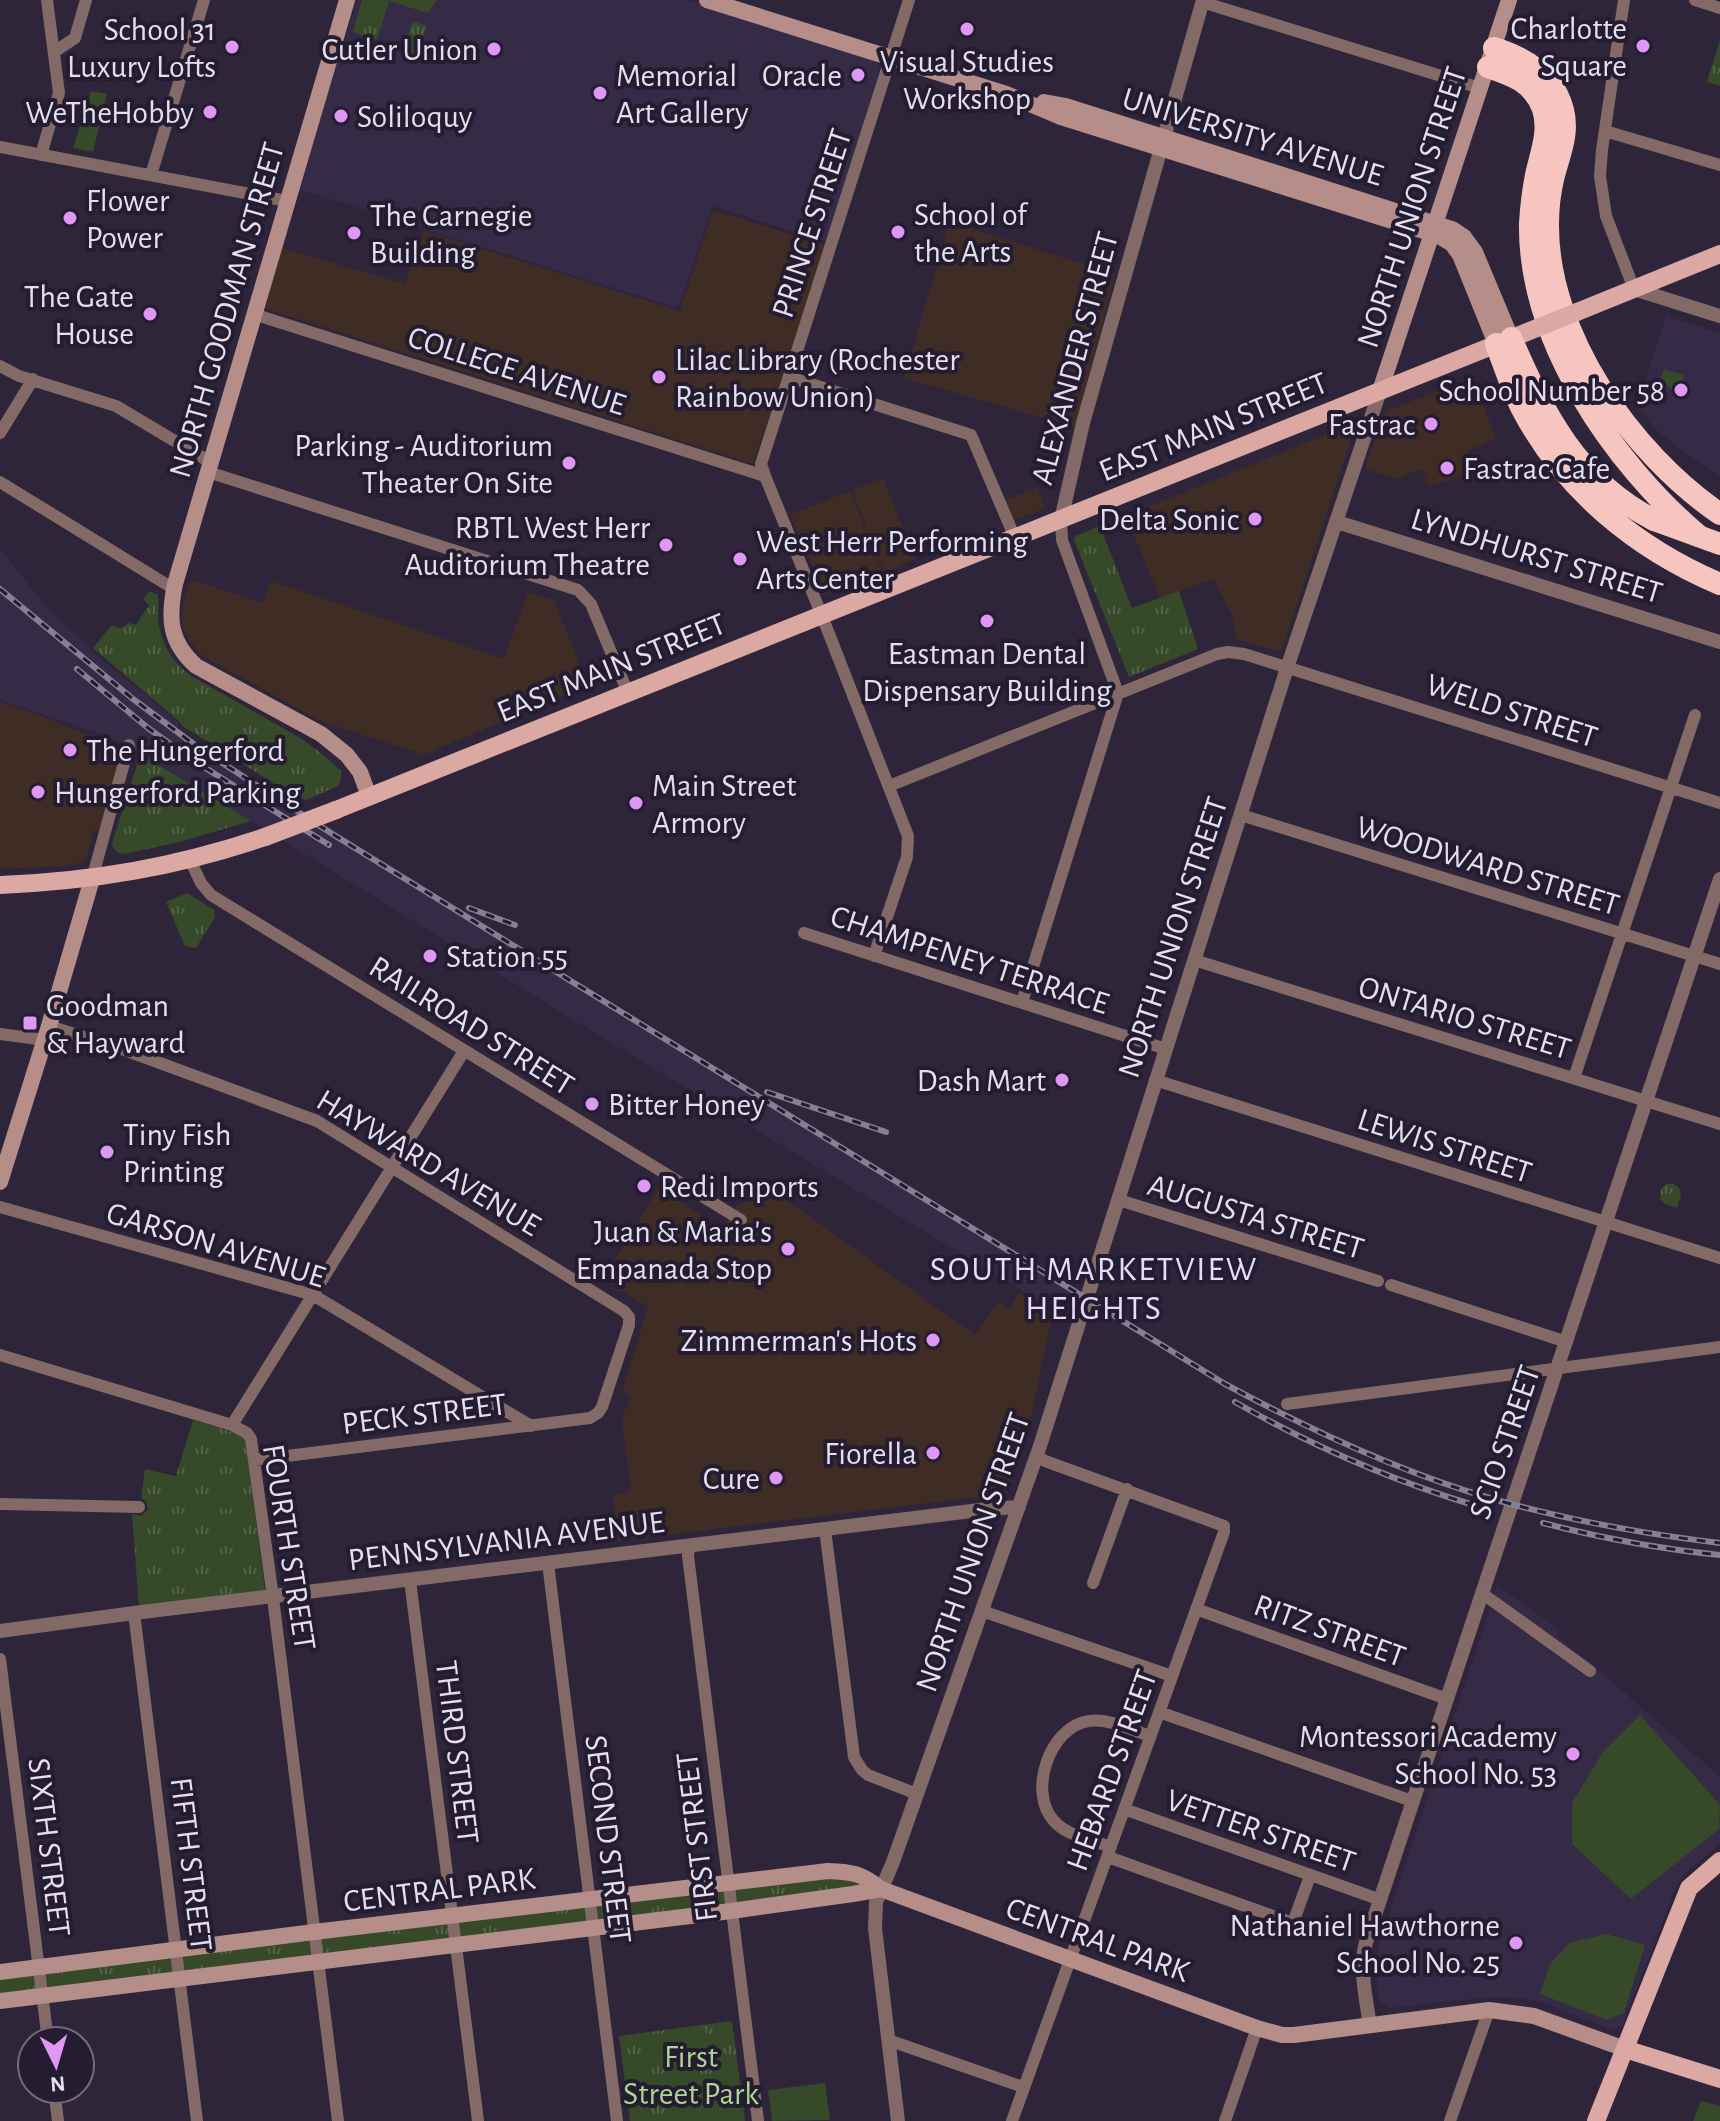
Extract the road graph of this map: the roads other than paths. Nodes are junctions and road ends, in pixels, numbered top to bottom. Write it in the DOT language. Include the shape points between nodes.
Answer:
graph roads {
  1 [pos="47,0"];
  2 [pos="86,0"];
  3 [pos="204,0"];
  4 [pos="347,0"];
  5 [pos="707,0"];
  6 [pos="909,0"];
  7 [pos="1509,0"];
  8 [pos="1624,0"];
  9 [pos="1695,0"];
  10 [pos="1202,1"];
  11 [pos="1720,8"];
  12 [pos="54,52"];
  13 [pos="891,58"];
  14 [pos="1487,68"];
  15 [pos="1605,131"];
  16 [pos="1163,143"];
  17 [pos="0,147"];
  18 [pos="41,155"];
  19 [pos="1720,165"];
  20 [pos="151,175"];
  21 [pos="287,201"];
  22 [pos="1434,228"];
  23 [pos="1720,254"];
  24 [pos="1634,289"];
  25 [pos="253,314"];
  26 [pos="1720,316"];
  27 [pos="1504,341"];
  28 [pos="0,366"];
  29 [pos="789,377"];
  30 [pos="33,379"];
  31 [pos="1380,391"];
  32 [pos="0,433"];
  33 [pos="209,467"];
  34 [pos="765,476"];
  35 [pos="0,482"];
  36 [pos="1720,514"];
  37 [pos="1061,520"];
  38 [pos="1337,522"];
  39 [pos="1015,538"];
  40 [pos="1720,544"];
  41 [pos="1720,552"];
  42 [pos="1720,584"];
  43 [pos="174,589"];
  44 [pos="822,616"];
  45 [pos="1720,642"];
  46 [pos="1287,668"];
  47 [pos="628,693"];
  48 [pos="1118,693"];
  49 [pos="1695,715"];
  50 [pos="129,745"];
  51 [pos="889,786"];
  52 [pos="1671,788"];
  53 [pos="369,796"];
  54 [pos="1720,803"];
  55 [pos="1241,815"];
  56 [pos="190,860"];
  57 [pos="92,879"];
  58 [pos="1720,879"];
  59 [pos="0,885"];
  60 [pos="804,933"];
  61 [pos="1623,934"];
  62 [pos="874,956"];
  63 [pos="1694,956"];
  64 [pos="1194,960"];
  65 [pos="1720,964"];
  66 [pos="1022,1002"];
  67 [pos="47,1033"];
  68 [pos="0,1034"];
  69 [pos="1166,1049"];
  70 [pos="464,1051"];
  71 [pos="1574,1078"];
  72 [pos="1155,1080"];
  73 [pos="1647,1101"];
  74 [pos="1720,1124"];
  75 [pos="6,1150"];
  76 [pos="392,1167"];
  77 [pos="0,1182"];
  78 [pos="1119,1200"];
  79 [pos="0,1207"];
  80 [pos="741,1220"];
  81 [pos="1606,1223"];
  82 [pos="1720,1258"];
  83 [pos="1378,1281"];
  84 [pos="1391,1285"];
  85 [pos="313,1295"];
  86 [pos="1567,1342"];
  87 [pos="1720,1347"];
  88 [pos="0,1355"];
  89 [pos="1558,1369"];
  90 [pos="1287,1404"];
  91 [pos="598,1413"];
  92 [pos="232,1425"];
  93 [pos="531,1426"];
  94 [pos="1036,1455"];
  95 [pos="255,1460"];
  96 [pos="1127,1489"];
  97 [pos="0,1504"];
  98 [pos="139,1507"];
  99 [pos="1019,1507"];
  100 [pos="825,1529"];
  101 [pos="689,1546"];
  102 [pos="548,1563"];
  103 [pos="410,1580"];
  104 [pos="1093,1583"];
  105 [pos="1483,1594"];
  106 [pos="273,1597"];
  107 [pos="1196,1609"];
  108 [pos="982,1611"];
  109 [pos="134,1613"];
  110 [pos="0,1631"];
  111 [pos="0,1659"];
  112 [pos="1590,1671"];
  113 [pos="1172,1676"];
  114 [pos="1447,1699"];
  115 [pos="1159,1712"];
  116 [pos="1150,1736"];
  117 [pos="6,1760"];
  118 [pos="917,1794"];
  119 [pos="1412,1801"];
  120 [pos="1124,1809"];
  121 [pos="1109,1852"];
  122 [pos="1720,1861"];
  123 [pos="1310,1876"];
  124 [pos="728,1883"];
  125 [pos="881,1889"];
  126 [pos="590,1899"];
  127 [pos="1381,1900"];
  128 [pos="731,1911"];
  129 [pos="452,1916"];
  130 [pos="593,1927"];
  131 [pos="314,1932"];
  132 [pos="455,1944"];
  133 [pos="177,1950"];
  134 [pos="1071,1960"];
  135 [pos="318,1963"];
  136 [pos="39,1968"];
  137 [pos="0,1972"];
  138 [pos="180,1980"];
  139 [pos="42,1995"];
  140 [pos="0,2001"];
  141 [pos="1489,2010"];
  142 [pos="46,2025"];
  143 [pos="1370,2026"];
  144 [pos="1257,2028"];
  145 [pos="888,2040"];
  146 [pos="1625,2049"];
  147 [pos="1720,2079"];
  148 [pos="1023,2087"];
  149 [pos="197,2121"];
  150 [pos="338,2121"];
  151 [pos="478,2121"];
  152 [pos="617,2121"];
  153 [pos="758,2121"];
  154 [pos="898,2121"];
  155 [pos="1012,2121"];
  156 [pos="1225,2121"];
  157 [pos="1450,2121"];
  158 [pos="1596,2121"];
  1 -- 12 [label="street"];
  2 -- 12 [label="street" via="75,38"];
  3 -- 20 [label="street"];
  4 -- 21 [label="main road, NORTH GOODMAN STREET"];
  5 -- 13 [label="main road, UNIVERSITY AVENUE"];
  6 -- 13 [label="street, PRINCE STREET"];
  7 -- 14 [label="main road, NORTH UNION STREET"];
  8 -- 15 [label="street"];
  9 -- 11 [label="street"];
  10 -- 14 [label="street"];
  10 -- 16 [label="street, ALEXANDER STREET"];
  12 -- 18 [label="street" via="59,93"];
  13 -- 16 [label="main road, UNIVERSITY AVENUE" via="1006,94 1066,106"];
  13 -- 29 [label="street, PRINCE STREET"];
  14 -- 22 [label="main road, NORTH UNION STREET"];
  14 -- 36 [label="highway" via="1518,57 1553,86 1562,105 1565,135 1550,196 1548,243 1557,290 1584,358 1612,404 1646,447"];
  14 -- 41 [label="highway" via="1527,84 1543,111 1545,140 1531,211 1532,252 1549,323 1571,376 1633,470"];
  15 -- 19 [label="street"];
  15 -- 24 [label="street" via="1602,201"];
  16 -- 22 [label="main road, UNIVERSITY AVENUE"];
  16 -- 37 [label="street, ALEXANDER STREET" via="1083,423"];
  17 -- 18 [label="street"];
  18 -- 20 [label="street"];
  20 -- 21 [label="street"];
  21 -- 25 [label="main road, NORTH GOODMAN STREET"];
  22 -- 27 [label="main road, UNIVERSITY AVENUE" via="1458,233 1472,246"];
  22 -- 31 [label="main road, NORTH UNION STREET"];
  23 -- 24 [label="main road, EAST MAIN STREET"];
  24 -- 26 [label="street"];
  24 -- 27 [label="main road, EAST MAIN STREET, bridge"];
  25 -- 33 [label="main road, NORTH GOODMAN STREET"];
  25 -- 34 [label="street, COLLEGE AVENUE"];
  27 -- 31 [label="main road, EAST MAIN STREET"];
  27 -- 40 [label="highway, bridge" via="1570,451 1608,490 1654,520"];
  27 -- 42 [label="highway" via="1528,420 1584,493 1638,540"];
  28 -- 30 [label="street"];
  29 -- 34 [label="street, PRINCE STREET" via="761,464"];
  29 -- 39 [label="street" via="971,435"];
  30 -- 32 [label="street"];
  30 -- 33 [label="street" via="116,406"];
  31 -- 37 [label="main road, EAST MAIN STREET"];
  31 -- 38 [label="street, NORTH UNION STREET"];
  33 -- 43 [label="main road, NORTH GOODMAN STREET"];
  33 -- 47 [label="street" via="578,590 588,599"];
  34 -- 44 [label="street, PRINCE STREET"];
  35 -- 43 [label="street"];
  37 -- 39 [label="main road, EAST MAIN STREET"];
  37 -- 48 [label="street, ALEXANDER STREET" via="1062,540"];
  38 -- 45 [label="street, LYNDHURST STREET"];
  38 -- 46 [label="street, NORTH UNION STREET"];
  39 -- 44 [label="main road, EAST MAIN STREET"];
  43 -- 53 [label="main road, NORTH GOODMAN STREET" via="171,619 186,656 202,670 321,734 347,755"];
  44 -- 47 [label="main road, EAST MAIN STREET"];
  44 -- 51 [label="street, PRINCE STREET"];
  46 -- 48 [label="street, WELD STREET" via="1228,652"];
  46 -- 52 [label="street, WELD STREET"];
  46 -- 55 [label="street, NORTH UNION STREET"];
  47 -- 53 [label="main road, EAST MAIN STREET"];
  48 -- 51 [label="street, WELD STREET"];
  48 -- 66 [label="street"];
  49 -- 52 [label="street"];
  50 -- 57 [label="street"];
  51 -- 62 [label="street, PRINCE STREET" via="909,848"];
  52 -- 54 [label="street, WELD STREET"];
  52 -- 61 [label="street"];
  53 -- 56 [label="main road, EAST MAIN STREET, bridge"];
  55 -- 61 [label="street, WOODWARD STREET"];
  55 -- 64 [label="street, NORTH UNION STREET"];
  56 -- 57 [label="main road, EAST MAIN STREET"];
  56 -- 70 [label="street, RAILROAD STREET" via="211,895"];
  57 -- 59 [label="main road, EAST MAIN STREET"];
  57 -- 67 [label="main road"];
  58 -- 63 [label="street, SCIO STREET"];
  60 -- 62 [label="street, CHAMPENEY TERRACE"];
  61 -- 63 [label="street, WOODWARD STREET"];
  61 -- 71 [label="street"];
  62 -- 66 [label="street, CHAMPENEY TERRACE"];
  63 -- 65 [label="street, WOODWARD STREET"];
  63 -- 73 [label="street, SCIO STREET"];
  64 -- 69 [label="street, NORTH UNION STREET"];
  64 -- 71 [label="street, ONTARIO STREET"];
  66 -- 69 [label="street, CHAMPENEY TERRACE"];
  67 -- 68 [label="street, HAYWARD AVENUE"];
  67 -- 75 [label="main road"];
  67 -- 76 [label="street, HAYWARD AVENUE" via="122,1049 310,1118"];
  69 -- 72 [label="street, NORTH UNION STREET"];
  70 -- 76 [label="street, FOURTH STREET"];
  70 -- 80 [label="street, RAILROAD STREET"];
  71 -- 73 [label="street, ONTARIO STREET"];
  72 -- 78 [label="street, NORTH UNION STREET"];
  72 -- 81 [label="street, LEWIS STREET"];
  73 -- 74 [label="street, ONTARIO STREET"];
  73 -- 81 [label="street, SCIO STREET"];
  75 -- 77 [label="main road"];
  76 -- 85 [label="street, FOURTH STREET"];
  76 -- 91 [label="street, HAYWARD AVENUE" via="627,1314 629,1325"];
  78 -- 83 [label="street, AUGUSTA STREET"];
  78 -- 94 [label="street, NORTH UNION STREET"];
  79 -- 85 [label="street, GARSON AVENUE"];
  81 -- 82 [label="street, LEWIS STREET"];
  81 -- 86 [label="street, SCIO STREET"];
  84 -- 86 [label="street, AUGUSTA STREET"];
  85 -- 92 [label="street, FOURTH STREET"];
  85 -- 93 [label="street, GARSON AVENUE"];
  86 -- 89 [label="street, SCIO STREET"];
  87 -- 89 [label="street"];
  88 -- 92 [label="street"];
  89 -- 90 [label="street"];
  89 -- 105 [label="street, SCIO STREET"];
  91 -- 93 [label="street, PECK STREET"];
  92 -- 95 [label="street, FOURTH STREET" via="251,1439"];
  93 -- 95 [label="street, PECK STREET"];
  94 -- 96 [label="street"];
  94 -- 99 [label="street, NORTH UNION STREET"];
  95 -- 106 [label="street, FOURTH STREET"];
  96 -- 104 [label="street"];
  96 -- 107 [label="street, HEBARD STREET" via="1224,1526"];
  97 -- 98 [label="street"];
  99 -- 100 [label="street, PENNSYLVANIA AVENUE"];
  99 -- 108 [label="street, NORTH UNION STREET"];
  100 -- 101 [label="street, PENNSYLVANIA AVENUE"];
  100 -- 118 [label="street" via="854,1757 868,1775"];
  101 -- 102 [label="street, PENNSYLVANIA AVENUE"];
  101 -- 124 [label="street, FIRST STREET"];
  102 -- 103 [label="street, PENNSYLVANIA AVENUE"];
  102 -- 126 [label="street, SECOND STREET"];
  103 -- 106 [label="street, PENNSYLVANIA AVENUE"];
  103 -- 129 [label="street, THIRD STREET"];
  105 -- 112 [label="street"];
  105 -- 114 [label="street, SCIO STREET"];
  106 -- 109 [label="street, PENNSYLVANIA AVENUE"];
  106 -- 131 [label="street, FOURTH STREET"];
  107 -- 113 [label="street, HEBARD STREET"];
  107 -- 114 [label="street, RITZ STREET"];
  108 -- 113 [label="street"];
  108 -- 118 [label="street, NORTH UNION STREET"];
  109 -- 110 [label="street, PENNSYLVANIA AVENUE"];
  109 -- 133 [label="street, FIFTH STREET"];
  111 -- 117 [label="street, SIXTH STREET"];
  113 -- 115 [label="street, HEBARD STREET"];
  114 -- 119 [label="street, SCIO STREET"];
  115 -- 116 [label="street, HEBARD STREET"];
  115 -- 119 [label="street"];
  116 -- 120 [label="street, HEBARD STREET"];
  116 -- 121 [label="street" via="1099,1721 1076,1725 1058,1740 1043,1777 1041,1798 1056,1824"];
  117 -- 136 [label="street, SIXTH STREET"];
  118 -- 125 [label="street, NORTH UNION STREET"];
  119 -- 127 [label="street, SCIO STREET"];
  120 -- 121 [label="street, HEBARD STREET"];
  120 -- 123 [label="street, VETTER STREET"];
  121 -- 123 [label="street" via="1293,1923"];
  121 -- 134 [label="street, HEBARD STREET"];
  122 -- 146 [label="main road" via="1689,1888"];
  123 -- 127 [label="street, VETTER STREET"];
  124 -- 125 [label="main road, CENTRAL PARK" via="850,1871"];
  124 -- 126 [label="main road, CENTRAL PARK"];
  124 -- 128 [label="street, FIRST STREET"];
  125 -- 128 [label="main road, CENTRAL PARK"];
  125 -- 134 [label="main road, CENTRAL PARK"];
  125 -- 145 [label="street, NORTH UNION STREET" via="875,1914"];
  126 -- 129 [label="main road, CENTRAL PARK"];
  126 -- 130 [label="street, SECOND STREET"];
  127 -- 143 [label="street, SCIO STREET" via="1363,1955"];
  128 -- 130 [label="main road, CENTRAL PARK"];
  128 -- 153 [label="street, FIRST STREET"];
  129 -- 131 [label="main road, CENTRAL PARK"];
  129 -- 132 [label="street, THIRD STREET"];
  130 -- 132 [label="main road, CENTRAL PARK"];
  130 -- 152 [label="street, SECOND STREET"];
  131 -- 133 [label="main road, CENTRAL PARK"];
  131 -- 135 [label="street, FOURTH STREET"];
  132 -- 135 [label="main road, CENTRAL PARK"];
  132 -- 151 [label="street, THIRD STREET"];
  133 -- 136 [label="main road, CENTRAL PARK"];
  133 -- 138 [label="street, FIFTH STREET"];
  134 -- 144 [label="main road, CENTRAL PARK"];
  134 -- 148 [label="street, HEBARD STREET"];
  135 -- 138 [label="main road, CENTRAL PARK"];
  135 -- 150 [label="street, FOURTH STREET"];
  136 -- 137 [label="main road, CENTRAL PARK"];
  136 -- 139 [label="street, SIXTH STREET"];
  138 -- 139 [label="main road, CENTRAL PARK"];
  138 -- 149 [label="street, FIFTH STREET"];
  139 -- 140 [label="main road, CENTRAL PARK"];
  139 -- 142 [label="street, SIXTH STREET"];
  141 -- 143 [label="main road, CENTRAL PARK"];
  141 -- 146 [label="main road, CENTRAL PARK" via="1534,2016"];
  141 -- 157 [label="street"];
  143 -- 144 [label="main road, CENTRAL PARK" via="1294,2035"];
  144 -- 156 [label="street"];
  145 -- 148 [label="street"];
  145 -- 154 [label="street, NORTH UNION STREET"];
  146 -- 147 [label="main road"];
  146 -- 158 [label="main road"];
  148 -- 155 [label="street, HEBARD STREET"];
}
